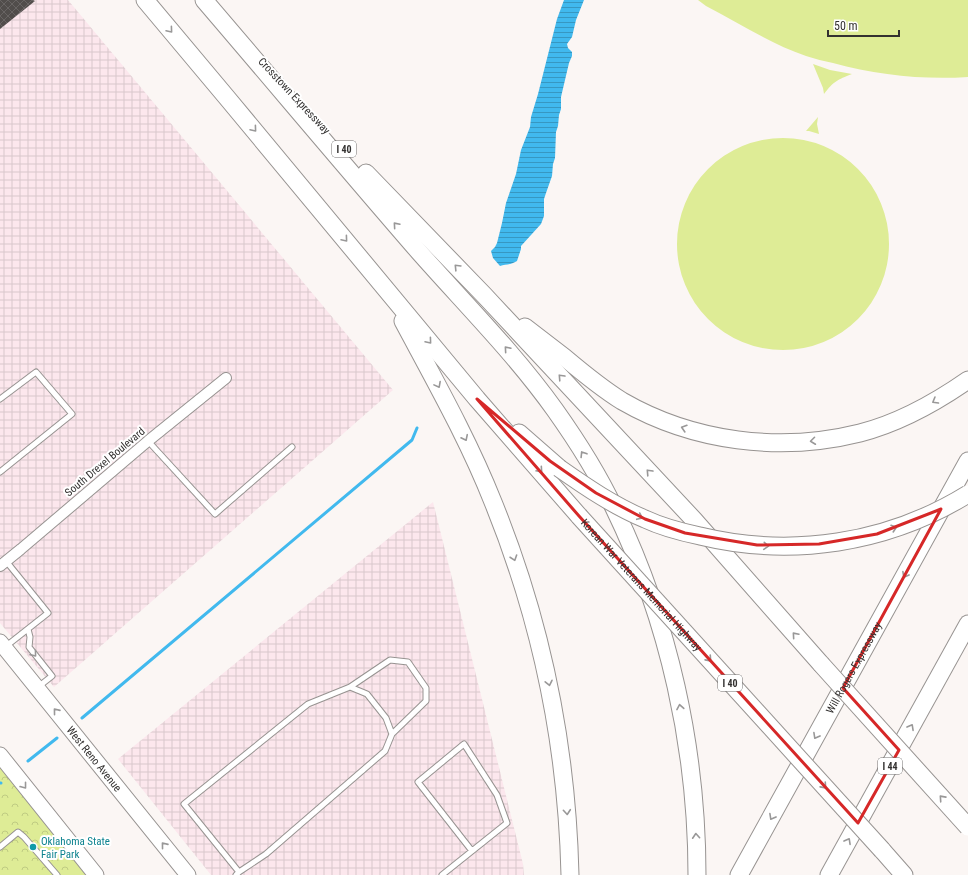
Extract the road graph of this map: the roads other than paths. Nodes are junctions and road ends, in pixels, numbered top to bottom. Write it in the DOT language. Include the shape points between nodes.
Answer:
graph roads {
  1 [pos="145,0"];
  2 [pos="205,0"];
  3 [pos="386,289"];
  4 [pos="484,296"];
  5 [pos="226,378"];
  6 [pos="968,380"];
  7 [pos="0,399"];
  8 [pos="477,399"];
  9 [pos="148,441"];
  10 [pos="292,447"];
  11 [pos="968,460"];
  12 [pos="0,472"];
  13 [pos="968,494"];
  14 [pos="3,564"];
  15 [pos="968,624"];
  16 [pos="28,630"];
  17 [pos="2,645"];
  18 [pos="350,687"];
  19 [pos="37,688"];
  20 [pos="392,734"];
  21 [pos="0,755"];
  22 [pos="968,827"];
  23 [pos="0,846"];
  24 [pos="472,851"];
  25 [pos="238,874"];
  26 [pos="57,875"];
  27 [pos="96,875"];
  28 [pos="188,875"];
  29 [pos="442,875"];
  30 [pos="570,875"];
  31 [pos="697,875"];
  32 [pos="740,875"];
  33 [pos="829,875"];
  34 [pos="904,875"];
  1 -- 3 [label="highway, I 40, one-way"];
  4 -- 2 [label="highway, Crosstown Expressway / I 40, one-way"];
  31 -- 2 [label="highway, one-way" via="691,772 673,676 658,619 642,574 604,487 556,411 524,369 422,255"];
  3 -- 8 [label="highway, Korean War Veterans Memorial Highway / I 40, one-way"];
  3 -- 30 [label="highway, one-way" via="472,453 496,507 532,613 557,726 565,792"];
  6 -- 4 [label="highway, one-way" via="907,415 860,433 808,442 757,442 732,439 682,427 622,401 590,380"];
  22 -- 4 [label="highway, I 40, one-way, bridge" via="695,521"];
  5 -- 9 [label="street, South Drexel Boulevard"];
  7 -- 12 [label="lane" via="36,372 72,414"];
  8 -- 13 [label="highway, one-way, bridge" via="559,468 596,493 651,522 718,540 764,546 841,542 877,534 912,522"];
  8 -- 34 [label="highway, Korean War Veterans Memorial Highway / I 40, one-way, bridge" via="579,516"];
  9 -- 10 [label="lane" via="215,514"];
  9 -- 14 [label="street, South Drexel Boulevard"];
  11 -- 32 [label="highway, Will Rogers Expressway, one-way"];
  14 -- 16 [label="lane" via="48,613"];
  33 -- 15 [label="highway, I 44, one-way"];
  16 -- 17 [label="lane"];
  16 -- 19 [label="lane, one-way" via="29,647 52,676"];
  17 -- 19 [label="main road, West Reno Avenue"];
  18 -- 20 [label="lane" via="367,694 386,718"];
  18 -- 20 [label="lane" via="390,660 408,662 426,688 426,702"];
  18 -- 25 [label="lane" via="308,704 184,804"];
  28 -- 19 [label="main road, West Reno Avenue, one-way"];
  20 -- 25 [label="lane" via="385,751 266,854"];
  21 -- 27 [label="main road, one-way"];
  23 -- 26 [label="lane" via="18,832"];
  24 -- 24 [label="lane" via="507,823 497,795 464,744 418,782"];
  24 -- 29 [label="lane"];
}
